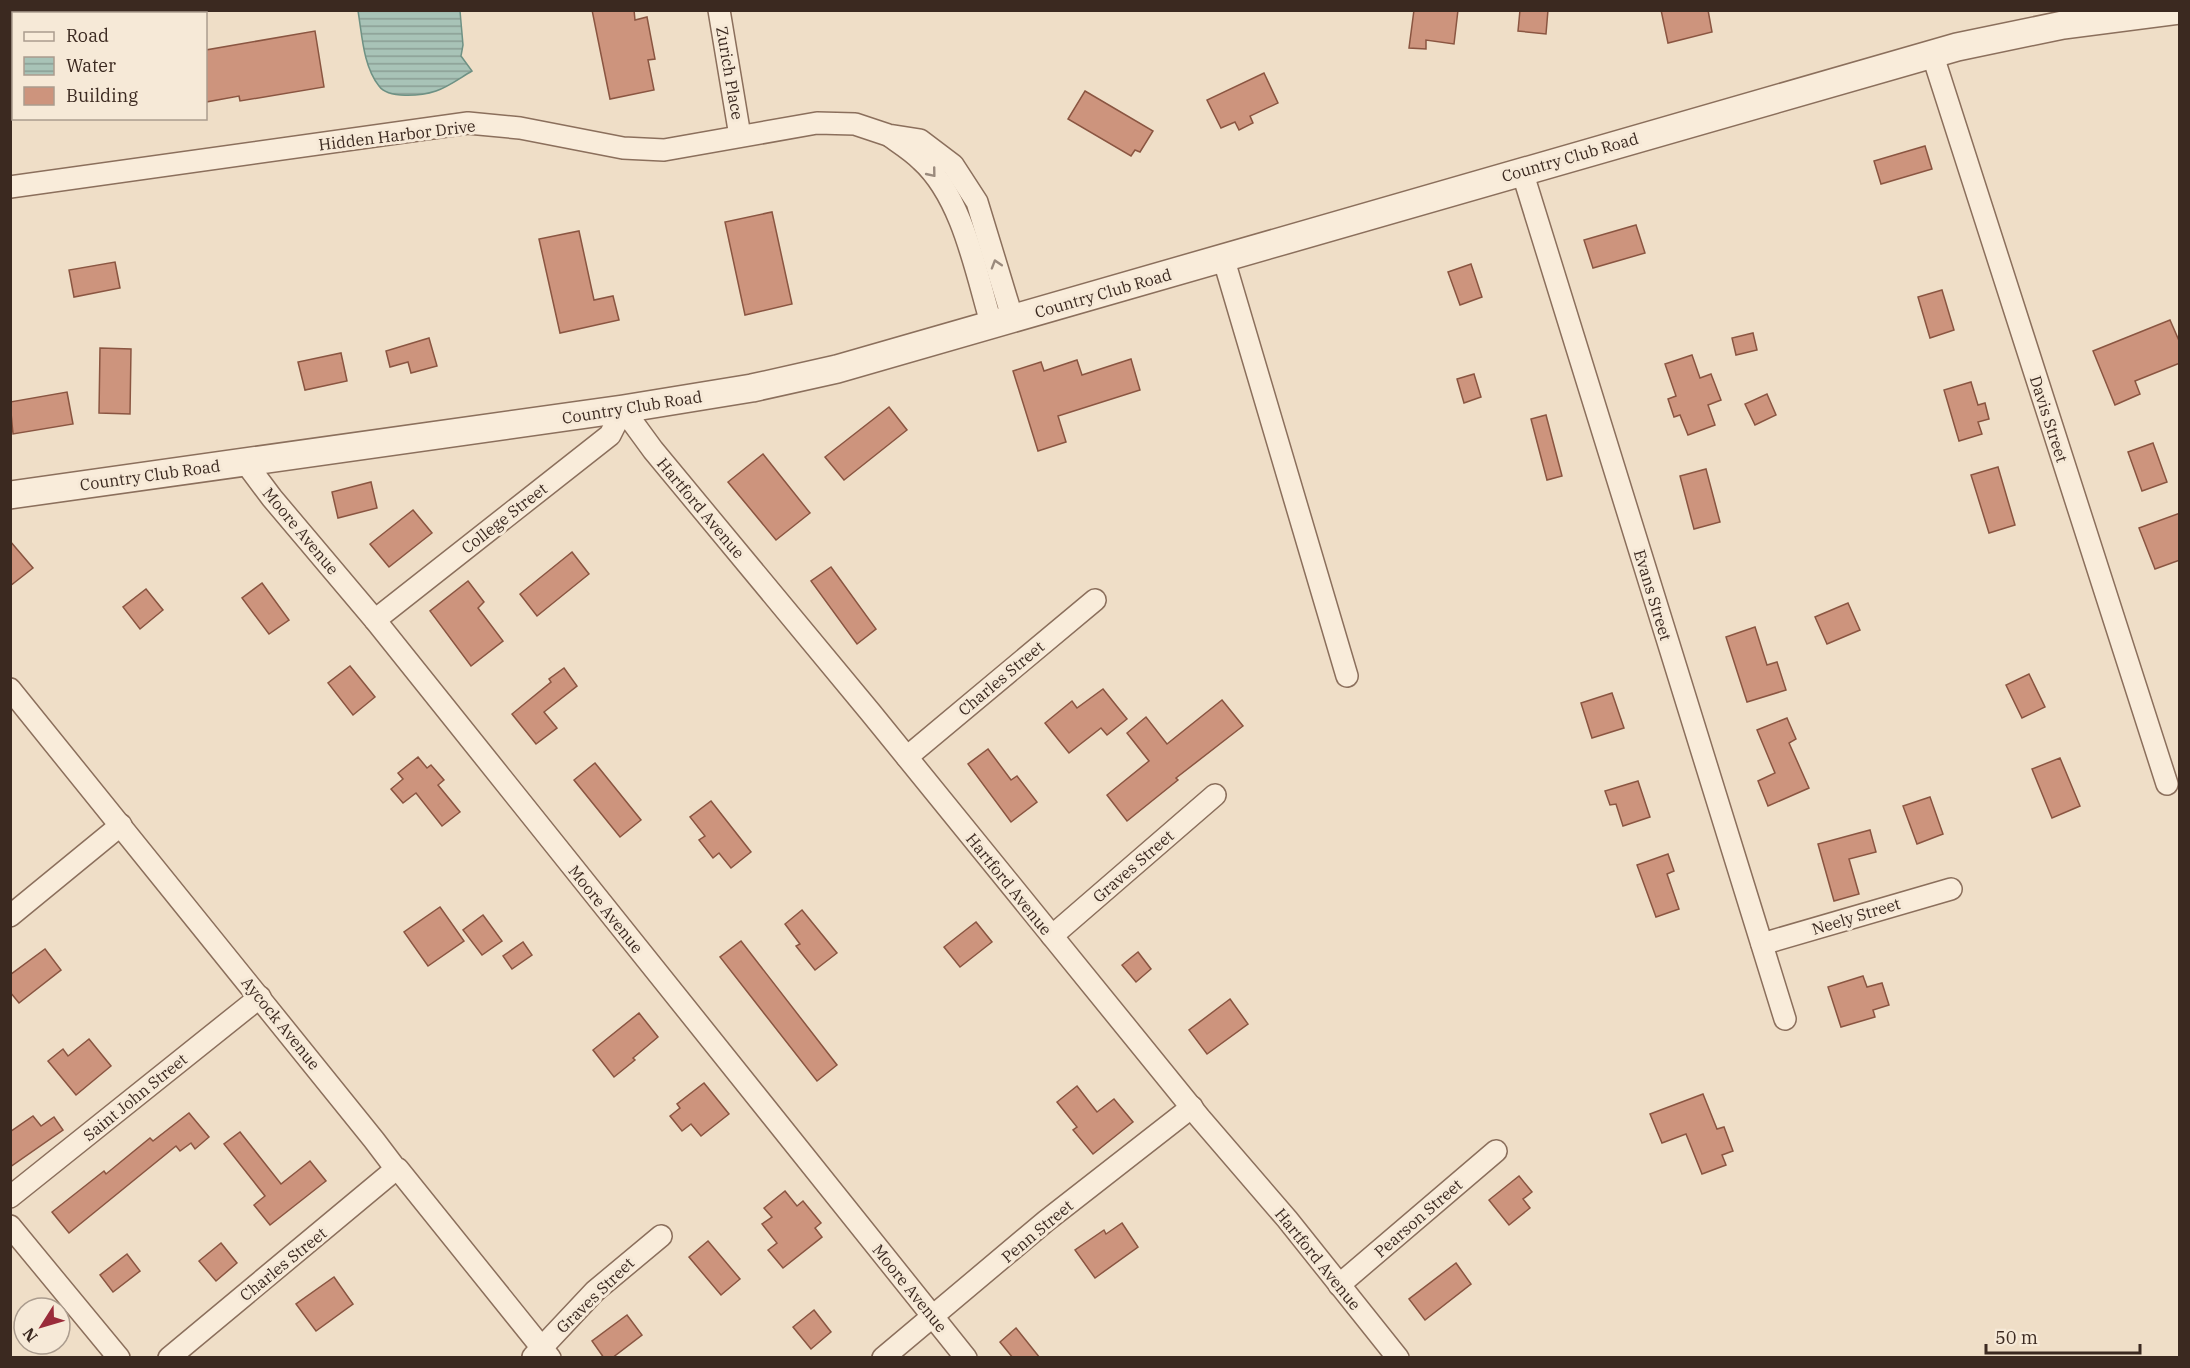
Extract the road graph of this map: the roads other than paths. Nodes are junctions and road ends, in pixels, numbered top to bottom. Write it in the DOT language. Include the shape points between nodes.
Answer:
graph roads {
  1 [pos="719,10"];
  2 [pos="2179,10"];
  3 [pos="1932,53"];
  4 [pos="740,136"];
  5 [pos="1522,171"];
  6 [pos="10,187"];
  7 [pos="1223,257"];
  8 [pos="1002,322"];
  9 [pos="623,409"];
  10 [pos="245,462"];
  11 [pos="10,495"];
  12 [pos="1095,600"];
  13 [pos="375,620"];
  14 [pos="1347,676"];
  15 [pos="10,689"];
  16 [pos="906,757"];
  17 [pos="2167,784"];
  18 [pos="1215,795"];
  19 [pos="121,825"];
  20 [pos="1951,889"];
  21 [pos="10,916"];
  22 [pos="1052,936"];
  23 [pos="1762,944"];
  24 [pos="260,997"];
  25 [pos="1785,1019"];
  26 [pos="1192,1107"];
  27 [pos="1496,1151"];
  28 [pos="396,1169"];
  29 [pos="10,1197"];
  30 [pos="10,1226"];
  31 [pos="661,1236"];
  32 [pos="1339,1285"];
  33 [pos="934,1317"];
  34 [pos="542,1354"];
  35 [pos="119,1358"];
  36 [pos="169,1358"];
  37 [pos="883,1358"];
  38 [pos="966,1358"];
  39 [pos="1398,1358"];
  1 -- 4 [label="street, Zurich Place"];
  2 -- 3 [label="street, Country Club Road" via="2063,25"];
  3 -- 5 [label="street, Country Club Road"];
  3 -- 17 [label="street, Davis Street"];
  4 -- 6 [label="street, Hidden Harbor Drive" via="664,150 623,148 520,128 468,123"];
  4 -- 8 [label="street, Hidden Harbor Drive" via="817,123 855,124 920,140 953,165 977,202"];
  5 -- 7 [label="street, Country Club Road"];
  5 -- 23 [label="street, Evans Street"];
  7 -- 8 [label="street, Country Club Road"];
  7 -- 14 [label="street"];
  8 -- 9 [label="street, Country Club Road" via="837,369 752,388"];
  9 -- 10 [label="street, Country Club Road"];
  9 -- 13 [label="street, College Street" via="610,435"];
  9 -- 16 [label="street, Hartford Avenue"];
  10 -- 11 [label="street, Country Club Road"];
  10 -- 13 [label="street, Moore Avenue"];
  12 -- 16 [label="street, Charles Street"];
  13 -- 33 [label="street, Moore Avenue"];
  15 -- 19 [label="street, Aycock Avenue"];
  16 -- 22 [label="street, Hartford Avenue"];
  18 -- 22 [label="street, Graves Street"];
  19 -- 21 [label="street"];
  19 -- 24 [label="street, Aycock Avenue"];
  20 -- 23 [label="street, Neely Street"];
  22 -- 26 [label="street, Hartford Avenue"];
  23 -- 25 [label="street, Evans Street"];
  24 -- 28 [label="street, Aycock Avenue"];
  24 -- 29 [label="street, Saint John Street"];
  26 -- 32 [label="street, Hartford Avenue"];
  26 -- 33 [label="street, Penn Street" via="1046,1221"];
  27 -- 32 [label="street, Pearson Street"];
  28 -- 34 [label="street, Aycock Avenue"];
  28 -- 36 [label="street, Charles Street"];
  30 -- 35 [label="street"];
  31 -- 34 [label="street, Graves Street" via="595,1291"];
  32 -- 39 [label="street, Hartford Avenue"];
  33 -- 37 [label="street, Penn Street"];
  33 -- 38 [label="street, Moore Avenue"];
}
